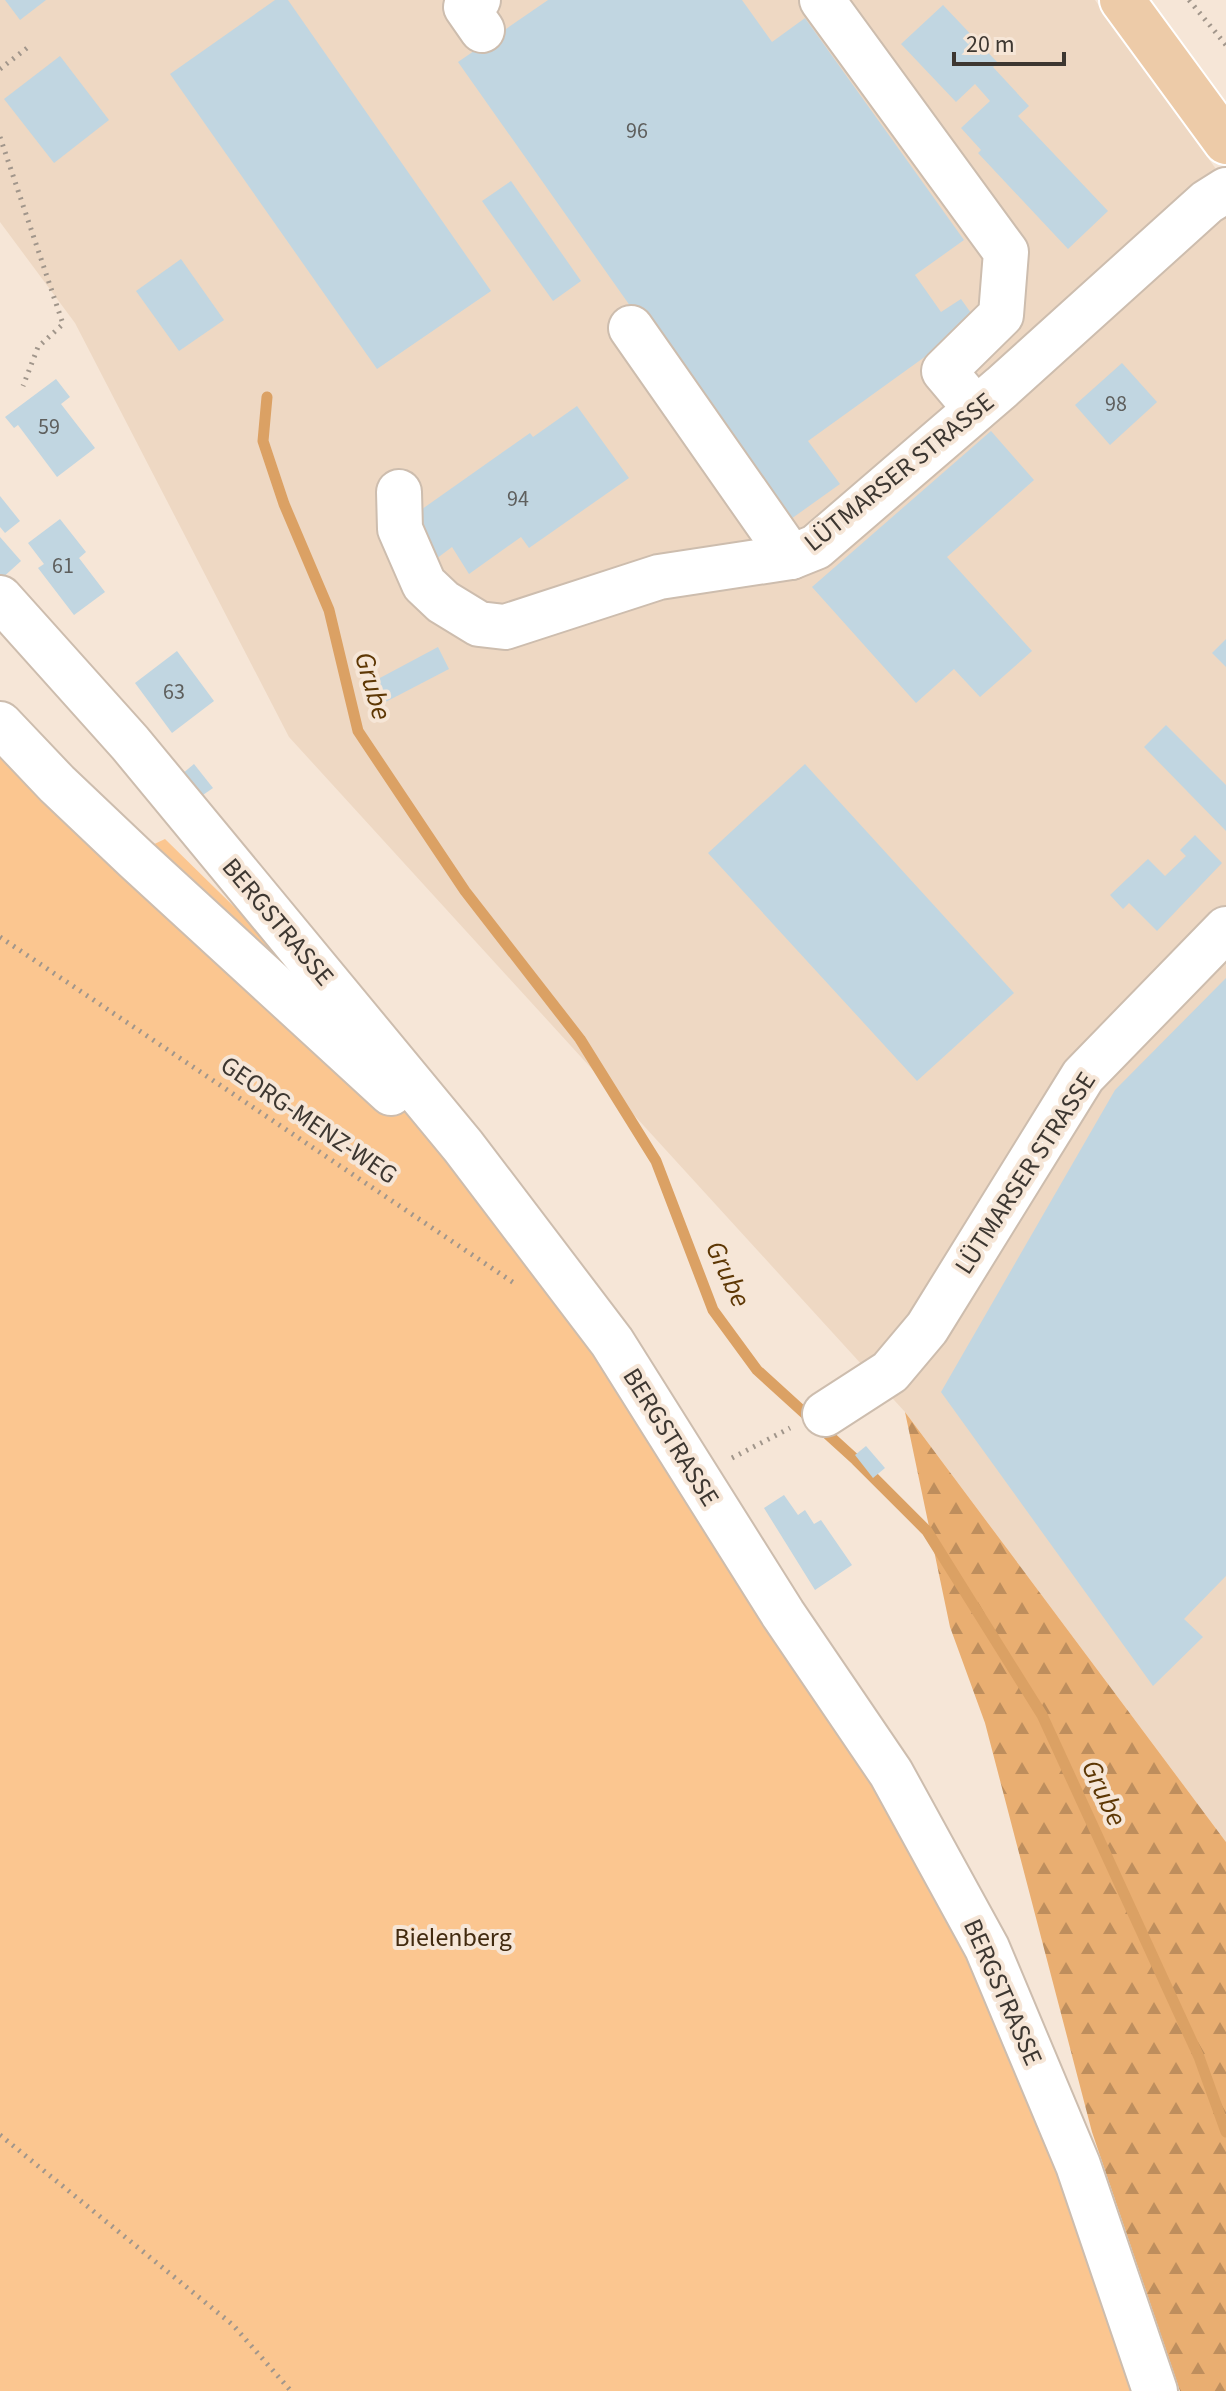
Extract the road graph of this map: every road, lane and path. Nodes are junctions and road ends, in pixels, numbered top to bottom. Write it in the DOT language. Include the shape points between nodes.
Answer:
graph roads {
  1 [pos="822,0"];
  2 [pos="1122,0"];
  3 [pos="1189,0"];
  4 [pos="1226,45"];
  5 [pos="27,48"];
  6 [pos="0,69"];
  7 [pos="0,137"];
  8 [pos="1226,142"];
  9 [pos="1226,190"];
  10 [pos="631,328"];
  11 [pos="23,386"];
  12 [pos="976,409"];
  13 [pos="399,492"];
  14 [pos="791,557"];
  15 [pos="0,598"];
  16 [pos="0,724"];
  17 [pos="1226,929"];
  18 [pos="0,937"];
  19 [pos="463,1146"];
  20 [pos="516,1284"];
  21 [pos="825,1414"];
  22 [pos="0,2135"];
  23 [pos="291,2391"];
  24 [pos="1155,2391"];
  1 -- 12 [label="street" via="1006,252 1001,315 944,371"];
  2 -- 8 [label="main road"];
  3 -- 4 [label="path"];
  5 -- 6 [label="path"];
  7 -- 11 [label="path" via="63,324 38,347"];
  9 -- 12 [label="street, LÜTMARSER STRASSE"];
  10 -- 14 [label="street"];
  12 -- 14 [label="street, LÜTMARSER STRASSE" via="816,547"];
  13 -- 14 [label="street, LÜTMARSER STRASSE" via="400,529 424,584 479,624 505,627 659,577"];
  15 -- 19 [label="street, BERGSTRASSE" via="130,743"];
  16 -- 19 [label="street" via="136,859 360,1066 436,1131"];
  17 -- 21 [label="street, LÜTMARSER STRASSE" via="1083,1076 927,1328 890,1372"];
  18 -- 20 [label="path, GEORG-MENZ-WEG"];
  19 -- 24 [label="street, BERGSTRASSE" via="612,1342 783,1614 891,1773 987,1948 1078,2165"];
  22 -- 23 [label="path" via="233,2325"];
}
